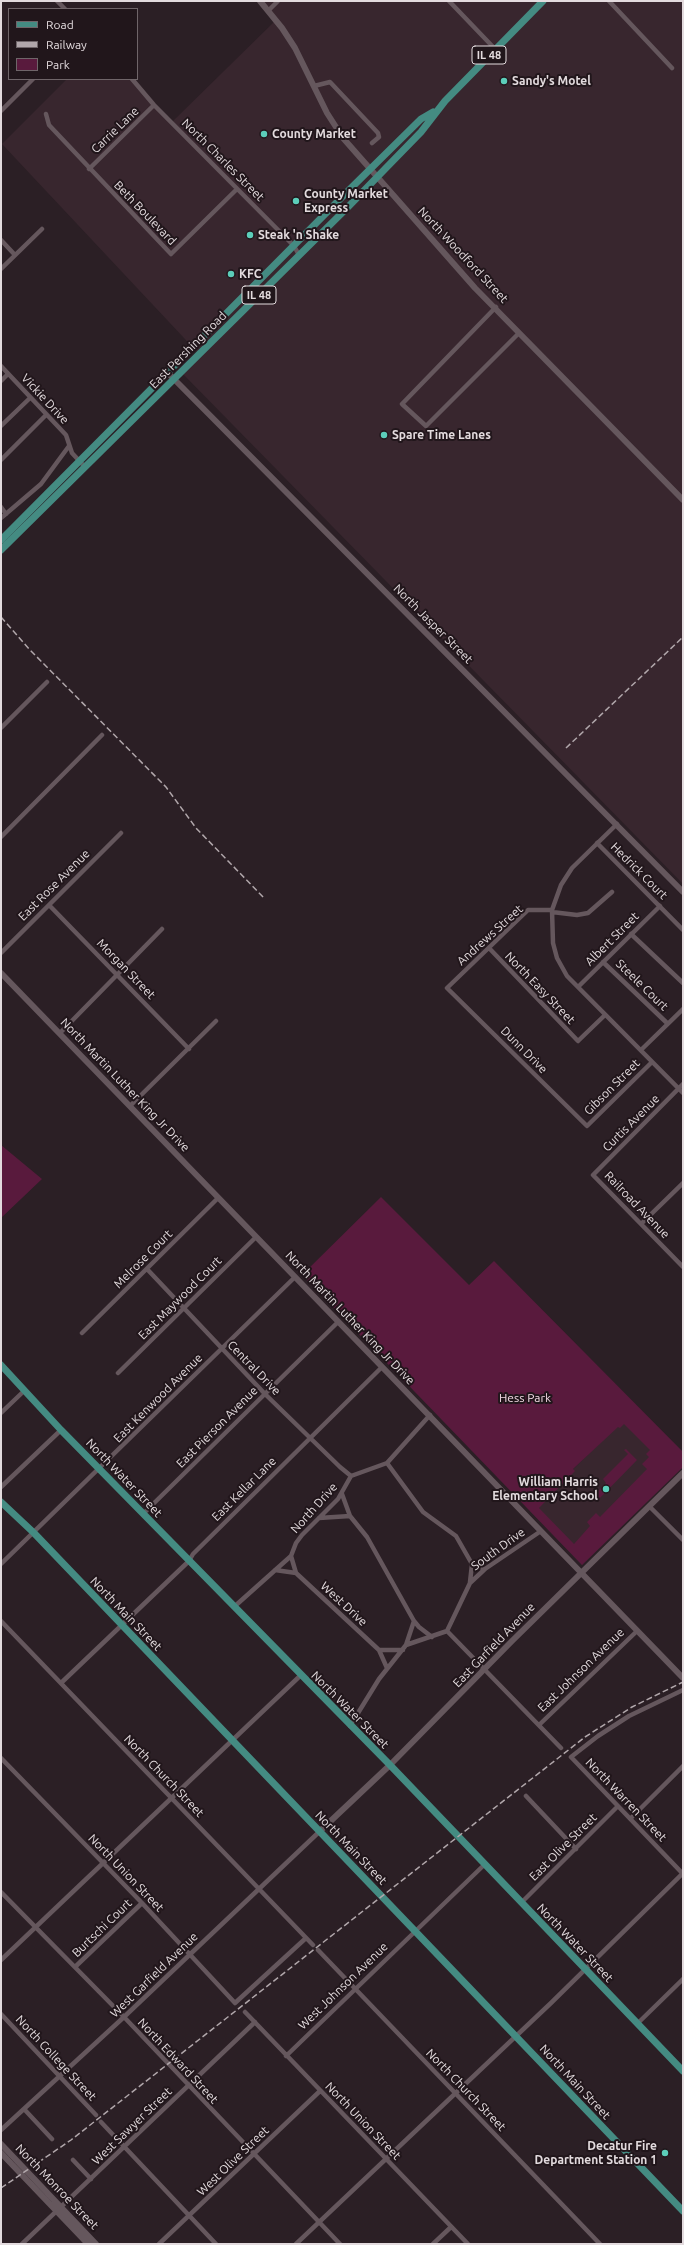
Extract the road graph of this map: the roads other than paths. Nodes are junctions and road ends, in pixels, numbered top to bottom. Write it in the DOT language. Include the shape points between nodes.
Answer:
graph roads {
  1 [pos="260,1"];
  2 [pos="278,1"];
  3 [pos="449,1"];
  4 [pos="543,1"];
  5 [pos="609,1"];
  6 [pos="269,10"];
  7 [pos="495,49"];
  8 [pos="672,68"];
  9 [pos="32,80"];
  10 [pos="133,80"];
  11 [pos="314,86"];
  12 [pos="154,105"];
  13 [pos="2,108"];
  14 [pos="436,110"];
  15 [pos="46,114"];
  16 [pos="372,143"];
  17 [pos="89,169"];
  18 [pos="370,171"];
  19 [pos="376,178"];
  20 [pos="237,189"];
  21 [pos="42,229"];
  22 [pos="1,240"];
  23 [pos="294,246"];
  24 [pos="15,255"];
  25 [pos="299,255"];
  26 [pos="1,269"];
  27 [pos="496,307"];
  28 [pos="519,333"];
  29 [pos="1,366"];
  30 [pos="168,372"];
  31 [pos="8,374"];
  32 [pos="174,379"];
  33 [pos="1,380"];
  34 [pos="30,398"];
  35 [pos="46,415"];
  36 [pos="1,426"];
  37 [pos="69,446"];
  38 [pos="1,460"];
  39 [pos="79,460"];
  40 [pos="85,467"];
  41 [pos="683,500"];
  42 [pos="1,507"];
  43 [pos="6,514"];
  44 [pos="1,518"];
  45 [pos="1,540"];
  46 [pos="1,550"];
  47 [pos="47,682"];
  48 [pos="1,728"];
  49 [pos="102,735"];
  50 [pos="617,824"];
  51 [pos="122,833"];
  52 [pos="1,837"];
  53 [pos="597,843"];
  54 [pos="612,892"];
  55 [pos="683,892"];
  56 [pos="49,905"];
  57 [pos="660,906"];
  58 [pos="552,911"];
  59 [pos="162,929"];
  60 [pos="683,930"];
  61 [pos="632,934"];
  62 [pos="489,948"];
  63 [pos="1,953"];
  64 [pos="603,962"];
  65 [pos="1,973"];
  66 [pos="118,975"];
  67 [pos="683,983"];
  68 [pos="578,987"];
  69 [pos="447,988"];
  70 [pos="683,1008"];
  71 [pos="605,1015"];
  72 [pos="216,1021"];
  73 [pos="667,1024"];
  74 [pos="60,1033"];
  75 [pos="189,1049"];
  76 [pos="640,1050"];
  77 [pos="652,1062"];
  78 [pos="683,1084"];
  79 [pos="679,1089"];
  80 [pos="683,1093"];
  81 [pos="130,1106"];
  82 [pos="587,1126"];
  83 [pos="593,1175"];
  84 [pos="683,1183"];
  85 [pos="218,1198"];
  86 [pos="641,1224"];
  87 [pos="256,1237"];
  88 [pos="683,1267"];
  89 [pos="147,1269"];
  90 [pos="295,1277"];
  91 [pos="185,1308"];
  92 [pos="338,1322"];
  93 [pos="82,1333"];
  94 [pos="221,1348"];
  95 [pos="1,1365"];
  96 [pos="382,1367"];
  97 [pos="118,1373"];
  98 [pos="25,1390"];
  99 [pos="265,1394"];
  100 [pos="1,1413"];
  101 [pos="430,1416"];
  102 [pos="61,1430"];
  103 [pos="310,1439"];
  104 [pos="387,1463"];
  105 [pos="100,1469"];
  106 [pos="683,1473"];
  107 [pos="351,1476"];
  108 [pos="1,1487"];
  109 [pos="342,1494"];
  110 [pos="1,1502"];
  111 [pos="650,1506"];
  112 [pos="144,1514"];
  113 [pos="350,1516"];
  114 [pos="319,1518"];
  115 [pos="541,1530"];
  116 [pos="34,1533"];
  117 [pos="683,1540"];
  118 [pos="291,1556"];
  119 [pos="189,1561"];
  120 [pos="1,1564"];
  121 [pos="472,1564"];
  122 [pos="485,1568"];
  123 [pos="275,1570"];
  124 [pos="582,1572"];
  125 [pos="296,1573"];
  126 [pos="470,1582"];
  127 [pos="235,1606"];
  128 [pos="1,1621"];
  129 [pos="414,1621"];
  130 [pos="122,1626"];
  131 [pos="447,1631"];
  132 [pos="637,1631"];
  133 [pos="432,1637"];
  134 [pos="406,1645"];
  135 [pos="379,1650"];
  136 [pos="403,1650"];
  137 [pos="387,1668"];
  138 [pos="485,1670"];
  139 [pos="301,1675"];
  140 [pos="683,1678"];
  141 [pos="60,1683"];
  142 [pos="683,1690"];
  143 [pos="539,1725"];
  144 [pos="350,1726"];
  145 [pos="232,1740"];
  146 [pos="562,1748"];
  147 [pos="1,1758"];
  148 [pos="390,1765"];
  149 [pos="683,1766"];
  150 [pos="526,1796"];
  151 [pos="172,1798"];
  152 [pos="618,1806"];
  153 [pos="630,1818"];
  154 [pos="319,1832"];
  155 [pos="576,1848"];
  156 [pos="103,1864"];
  157 [pos="484,1865"];
  158 [pos="683,1873"];
  159 [pos="260,1888"];
  160 [pos="1,1892"];
  161 [pos="142,1903"];
  162 [pos="521,1903"];
  163 [pos="35,1927"];
  164 [pos="415,1931"];
  165 [pos="306,1938"];
  166 [pos="313,1945"];
  167 [pos="318,1950"];
  168 [pos="190,1954"];
  169 [pos="1,1960"];
  170 [pos="75,1967"];
  171 [pos="585,1969"];
  172 [pos="683,1979"];
  173 [pos="354,1988"];
  174 [pos="245,2012"];
  175 [pos="1,2014"];
  176 [pos="124,2017"];
  177 [pos="255,2022"];
  178 [pos="638,2023"];
  179 [pos="516,2035"];
  180 [pos="286,2056"];
  181 [pos="683,2071"];
  182 [pos="60,2077"];
  183 [pos="188,2085"];
  184 [pos="320,2091"];
  185 [pos="456,2092"];
  186 [pos="24,2110"];
  187 [pos="96,2115"];
  188 [pos="101,2122"];
  189 [pos="1,2130"];
  190 [pos="52,2139"];
  191 [pos="1,2144"];
  192 [pos="124,2147"];
  193 [pos="1,2153"];
  194 [pos="253,2155"];
  195 [pos="386,2159"];
  196 [pos="74,2160"];
  197 [pos="91,2179"];
  198 [pos="59,2209"];
  199 [pos="683,2211"];
  200 [pos="189,2216"];
  201 [pos="320,2222"];
  202 [pos="451,2227"];
  203 [pos="22,2244"];
  204 [pos="88,2244"];
  205 [pos="96,2244"];
  206 [pos="159,2244"];
  207 [pos="216,2244"];
  208 [pos="296,2244"];
  209 [pos="340,2244"];
  210 [pos="433,2244"];
  211 [pos="468,2244"];
  212 [pos="600,2244"];
  1 -- 6 [label="street, North Woodford Street"];
  2 -- 6 [label="street"];
  3 -- 7 [label="street"];
  4 -- 7 [label="main road, East Pershing Road / IL 48"];
  5 -- 8 [label="street"];
  6 -- 11 [label="street, North Woodford Street" via="296,48"];
  7 -- 14 [label="main road, East Pershing Road / IL 48"];
  9 -- 13 [label="street"];
  10 -- 12 [label="street, North Charles Street"];
  11 -- 16 [label="street" via="330,82 378,133 378,137"];
  11 -- 18 [label="street, North Woodford Street" via="342,138"];
  12 -- 17 [label="street, Carrie Lane"];
  12 -- 20 [label="street, North Charles Street"];
  14 -- 18 [label="main road, East Pershing Road / IL 48" via="421,119"];
  14 -- 19 [label="main road, East Pershing Road / IL 48" via="421,132"];
  15 -- 17 [label="street, Beth Boulevard" via="49,125"];
  17 -- 20 [label="street, Beth Boulevard" via="171,254"];
  18 -- 19 [label="street, North Woodford Street"];
  18 -- 23 [label="main road, East Pershing Road / IL 48"];
  19 -- 25 [label="main road, East Pershing Road / IL 48"];
  19 -- 27 [label="street, North Woodford Street" via="448,259"];
  20 -- 23 [label="street, North Charles Street"];
  21 -- 24 [label="street"];
  22 -- 24 [label="street"];
  23 -- 25 [label="street, North Charles Street"];
  23 -- 30 [label="main road, East Pershing Road / IL 48"];
  24 -- 26 [label="street"];
  25 -- 32 [label="main road, East Pershing Road / IL 48"];
  27 -- 28 [label="street, North Woodford Street"];
  27 -- 28 [label="street" via="402,404 426,426"];
  28 -- 41 [label="street, North Woodford Street"];
  29 -- 31 [label="street, Vickie Drive"];
  30 -- 32 [label="street, North Jasper Street"];
  30 -- 39 [label="main road, East Pershing Road / IL 48"];
  31 -- 33 [label="street"];
  31 -- 34 [label="street, Vickie Drive"];
  32 -- 40 [label="main road, East Pershing Road / IL 48"];
  32 -- 50 [label="street, North Jasper Street"];
  34 -- 35 [label="street, Vickie Drive"];
  34 -- 36 [label="street"];
  35 -- 37 [label="street, Vickie Drive" via="66,435"];
  35 -- 38 [label="street"];
  37 -- 39 [label="street, Vickie Drive"];
  37 -- 43 [label="street" via="41,484"];
  39 -- 40 [label="street, Vickie Drive"];
  39 -- 45 [label="main road, East Pershing Road / IL 48"];
  40 -- 46 [label="main road, East Pershing Road / IL 48"];
  42 -- 43 [label="street"];
  43 -- 44 [label="street"];
  47 -- 48 [label="street"];
  49 -- 52 [label="street"];
  50 -- 53 [label="street"];
  50 -- 55 [label="street, North Jasper Street"];
  51 -- 56 [label="street, East Rose Avenue"];
  53 -- 57 [label="street, Hedrick Court"];
  53 -- 58 [label="street" via="572,868 561,885"];
  54 -- 58 [label="street, Andrews Street" via="588,913 577,915"];
  56 -- 63 [label="street, East Rose Avenue"];
  56 -- 66 [label="street, Morgan Street"];
  57 -- 60 [label="street, Hedrick Court"];
  57 -- 61 [label="street, Albert Street"];
  58 -- 62 [label="street, Andrews Street" via="528,910"];
  58 -- 68 [label="street" via="556,958 567,976"];
  59 -- 66 [label="street"];
  61 -- 64 [label="street, Albert Street"];
  61 -- 67 [label="street"];
  62 -- 69 [label="street, Andrews Street"];
  62 -- 71 [label="street, North Easy Street" via="578,1041"];
  64 -- 68 [label="street, Albert Street"];
  64 -- 73 [label="street, Steele Court"];
  65 -- 74 [label="street, North Martin Luther King Jr Drive"];
  66 -- 74 [label="street"];
  66 -- 75 [label="street, Morgan Street"];
  68 -- 71 [label="street"];
  69 -- 82 [label="street, Dunn Drive"];
  70 -- 73 [label="street"];
  71 -- 76 [label="street"];
  72 -- 75 [label="street"];
  73 -- 76 [label="street"];
  74 -- 81 [label="street, North Martin Luther King Jr Drive"];
  75 -- 81 [label="street"];
  76 -- 77 [label="street"];
  77 -- 79 [label="street"];
  77 -- 82 [label="street, Gibson Street"];
  78 -- 79 [label="street, Curtis Avenue"];
  79 -- 80 [label="street"];
  79 -- 83 [label="street, Curtis Avenue"];
  81 -- 85 [label="street, North Martin Luther King Jr Drive"];
  83 -- 86 [label="street, Railroad Avenue"];
  84 -- 86 [label="street"];
  85 -- 87 [label="street, North Martin Luther King Jr Drive"];
  85 -- 89 [label="street, Melrose Court"];
  86 -- 88 [label="street, Railroad Avenue"];
  87 -- 90 [label="street, North Martin Luther King Jr Drive"];
  87 -- 91 [label="street, East Maywood Court"];
  89 -- 91 [label="street, Central Drive"];
  89 -- 93 [label="street, Melrose Court"];
  90 -- 92 [label="street, North Martin Luther King Jr Drive"];
  90 -- 94 [label="street, East Kenwood Avenue"];
  91 -- 94 [label="street, Central Drive"];
  91 -- 97 [label="street, East Maywood Court"];
  92 -- 96 [label="street, North Martin Luther King Jr Drive"];
  92 -- 99 [label="street, East Pierson Avenue"];
  94 -- 99 [label="street, Central Drive"];
  94 -- 105 [label="street, East Kenwood Avenue"];
  95 -- 98 [label="main road, North Water Street"];
  96 -- 101 [label="street, North Martin Luther King Jr Drive"];
  96 -- 103 [label="street, East Kellar Lane"];
  98 -- 100 [label="street"];
  98 -- 102 [label="main road, North Water Street"];
  99 -- 103 [label="street, Central Drive"];
  99 -- 112 [label="street, East Pierson Avenue"];
  101 -- 104 [label="street, North Drive"];
  101 -- 115 [label="street, North Martin Luther King Jr Drive"];
  102 -- 105 [label="main road, North Water Street"];
  102 -- 108 [label="street"];
  103 -- 107 [label="street, Central Drive"];
  103 -- 119 [label="street, East Kellar Lane" via="193,1554"];
  104 -- 107 [label="street, North Drive"];
  104 -- 121 [label="street" via="423,1512 456,1536"];
  105 -- 112 [label="main road, North Water Street"];
  105 -- 116 [label="street, East Kenwood Avenue"];
  106 -- 111 [label="street, East Garfield Avenue"];
  107 -- 109 [label="street, North Drive"];
  109 -- 113 [label="street"];
  109 -- 114 [label="street, North Drive"];
  110 -- 116 [label="main road, North Main Street"];
  111 -- 117 [label="street"];
  111 -- 124 [label="street, East Garfield Avenue"];
  112 -- 119 [label="main road, North Water Street"];
  113 -- 114 [label="street"];
  113 -- 129 [label="street" via="367,1537"];
  114 -- 118 [label="street, North Drive" via="296,1543"];
  115 -- 122 [label="street, South Drive"];
  115 -- 124 [label="street, North Martin Luther King Jr Drive"];
  116 -- 120 [label="street, East Kenwood Avenue"];
  116 -- 130 [label="main road, North Main Street"];
  118 -- 123 [label="street, North Drive"];
  118 -- 125 [label="street"];
  119 -- 127 [label="main road, North Water Street"];
  119 -- 130 [label="street, East Kellar Lane"];
  121 -- 122 [label="street"];
  121 -- 126 [label="street"];
  122 -- 126 [label="street, South Drive"];
  123 -- 125 [label="street"];
  123 -- 127 [label="street, North Drive"];
  124 -- 132 [label="street, North Martin Luther King Jr Drive"];
  124 -- 138 [label="street, East Garfield Avenue"];
  125 -- 135 [label="street, West Drive"];
  126 -- 131 [label="street, South Drive"];
  127 -- 139 [label="main road, North Water Street"];
  128 -- 141 [label="street, North Church Street"];
  129 -- 133 [label="street"];
  129 -- 134 [label="street"];
  130 -- 141 [label="street, East Kellar Lane"];
  130 -- 145 [label="main road, North Main Street"];
  131 -- 133 [label="street"];
  131 -- 138 [label="street"];
  132 -- 140 [label="street, North Martin Luther King Jr Drive"];
  132 -- 143 [label="street, East Johnson Avenue"];
  133 -- 134 [label="street"];
  134 -- 136 [label="street"];
  135 -- 136 [label="street"];
  135 -- 137 [label="street, West Drive"];
  136 -- 137 [label="street"];
  137 -- 144 [label="street"];
  138 -- 143 [label="street"];
  138 -- 148 [label="street, East Garfield Avenue"];
  139 -- 144 [label="main road, North Water Street"];
  139 -- 145 [label="street"];
  141 -- 151 [label="street, North Church Street"];
  142 -- 152 [label="street, North Warren Street" via="629,1716 571,1757"];
  143 -- 146 [label="street"];
  144 -- 148 [label="main road, North Water Street"];
  145 -- 151 [label="street"];
  145 -- 154 [label="main road, North Main Street"];
  147 -- 156 [label="street, North Union Street"];
  148 -- 154 [label="street, East Garfield Avenue"];
  148 -- 157 [label="main road, North Water Street"];
  149 -- 153 [label="street"];
  150 -- 155 [label="street"];
  151 -- 156 [label="street"];
  151 -- 159 [label="street, North Church Street"];
  152 -- 153 [label="street, North Warren Street"];
  152 -- 155 [label="street, East Olive Street"];
  153 -- 158 [label="street, North Warren Street"];
  154 -- 159 [label="street, West Garfield Avenue"];
  154 -- 164 [label="main road, North Main Street"];
  155 -- 162 [label="street, East Olive Street"];
  156 -- 161 [label="street, North Union Street"];
  156 -- 163 [label="street"];
  157 -- 162 [label="main road, North Water Street"];
  157 -- 164 [label="street"];
  158 -- 171 [label="street"];
  159 -- 165 [label="street, North Church Street"];
  159 -- 168 [label="street, West Garfield Avenue"];
  160 -- 163 [label="street, North Edward Street"];
  161 -- 168 [label="street, North Union Street"];
  161 -- 170 [label="street, Burtschi Court"];
  162 -- 171 [label="main road, North Water Street"];
  163 -- 169 [label="street"];
  163 -- 170 [label="street, North Edward Street"];
  164 -- 173 [label="street, West Johnson Avenue"];
  164 -- 179 [label="main road, North Main Street"];
  165 -- 166 [label="street, North Church Street"];
  165 -- 168 [label="street, North Union Street" via="235,2003"];
  167 -- 173 [label="street, North Church Street"];
  168 -- 176 [label="street, West Garfield Avenue"];
  170 -- 176 [label="street, North Edward Street"];
  171 -- 178 [label="main road, North Water Street"];
  171 -- 179 [label="street"];
  172 -- 178 [label="street"];
  173 -- 180 [label="street, West Johnson Avenue"];
  173 -- 185 [label="street, North Church Street"];
  174 -- 177 [label="street, North Union Street"];
  175 -- 182 [label="street, North College Street"];
  176 -- 182 [label="street, West Garfield Avenue"];
  176 -- 183 [label="street, North Edward Street"];
  177 -- 180 [label="street, North Union Street"];
  177 -- 183 [label="street, West Sawyer Street"];
  178 -- 181 [label="main road, North Water Street"];
  179 -- 185 [label="street"];
  179 -- 199 [label="main road, North Main Street"];
  180 -- 184 [label="street, North Union Street"];
  182 -- 186 [label="street, West Garfield Avenue"];
  182 -- 187 [label="street, North College Street"];
  183 -- 192 [label="street, West Sawyer Street"];
  183 -- 194 [label="street, North Edward Street"];
  184 -- 194 [label="street, West Olive Street"];
  184 -- 195 [label="street, North Union Street"];
  185 -- 195 [label="street"];
  185 -- 212 [label="street, North Church Street"];
  186 -- 189 [label="street, West Garfield Avenue"];
  186 -- 190 [label="street"];
  188 -- 192 [label="street"];
  191 -- 198 [label="street, North Monroe Street"];
  192 -- 197 [label="street, West Sawyer Street"];
  192 -- 200 [label="street"];
  193 -- 198 [label="street, North Monroe Street"];
  194 -- 200 [label="street, West Olive Street"];
  194 -- 201 [label="street, North Edward Street"];
  195 -- 201 [label="street"];
  195 -- 202 [label="street, North Union Street"];
  196 -- 197 [label="street"];
  197 -- 198 [label="street, West Sawyer Street"];
  198 -- 203 [label="street, West Sawyer Street"];
  198 -- 204 [label="street, North Monroe Street"];
  198 -- 205 [label="street, North Monroe Street"];
  200 -- 206 [label="street, West Olive Street"];
  200 -- 207 [label="street"];
  201 -- 208 [label="street"];
  201 -- 209 [label="street, North Edward Street"];
  202 -- 210 [label="street"];
  202 -- 211 [label="street, North Union Street"];
}
